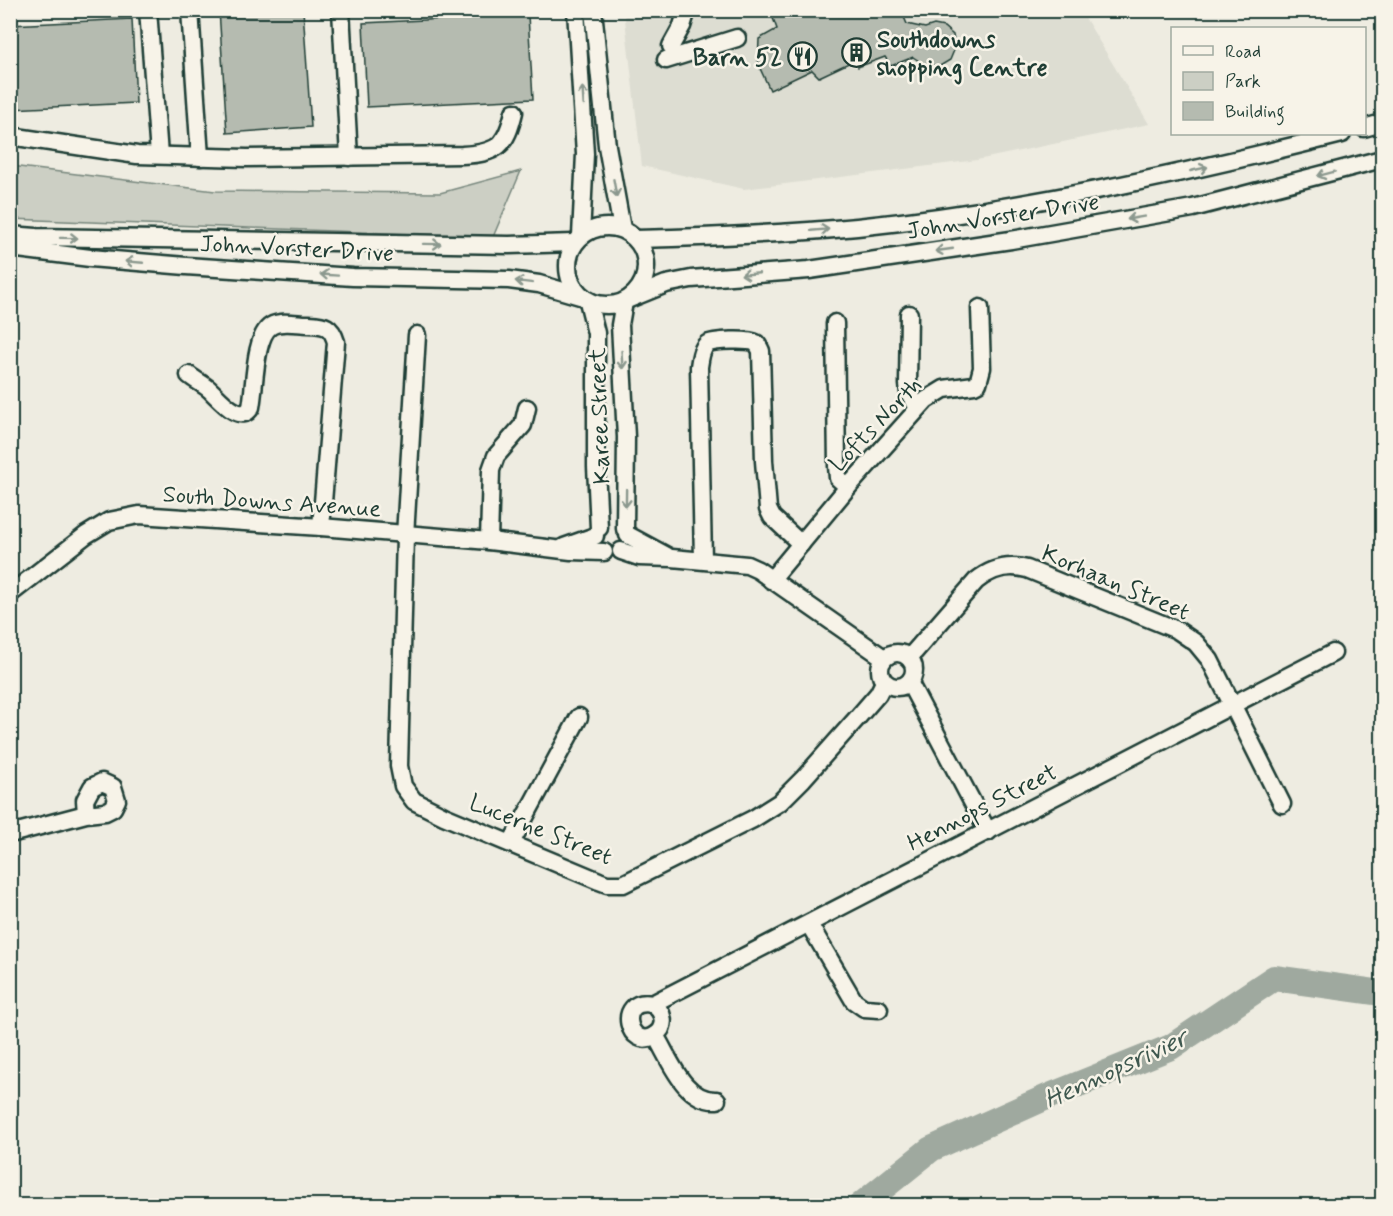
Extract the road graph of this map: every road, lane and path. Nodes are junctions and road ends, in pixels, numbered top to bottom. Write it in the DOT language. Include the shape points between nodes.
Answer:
graph roads {
  1 [pos="148,10"];
  2 [pos="190,10"];
  3 [pos="341,10"];
  4 [pos="576,10"];
  5 [pos="593,10"];
  6 [pos="687,10"];
  7 [pos="737,38"];
  8 [pos="514,112"];
  9 [pos="1383,123"];
  10 [pos="1366,128"];
  11 [pos="1338,135"];
  12 [pos="10,136"];
  13 [pos="159,156"];
  14 [pos="200,157"];
  15 [pos="348,157"];
  16 [pos="1383,159"];
  17 [pos="629,234"];
  18 [pos="10,235"];
  19 [pos="577,240"];
  20 [pos="10,248"];
  21 [pos="584,298"];
  22 [pos="626,300"];
  23 [pos="980,308"];
  24 [pos="909,314"];
  25 [pos="835,323"];
  26 [pos="417,335"];
  27 [pos="189,375"];
  28 [pos="527,408"];
  29 [pos="918,408"];
  30 [pos="597,437"];
  31 [pos="626,437"];
  32 [pos="848,487"];
  33 [pos="321,527"];
  34 [pos="597,532"];
  35 [pos="627,532"];
  36 [pos="405,536"];
  37 [pos="489,541"];
  38 [pos="801,544"];
  39 [pos="555,549"];
  40 [pos="621,551"];
  41 [pos="604,552"];
  42 [pos="672,558"];
  43 [pos="703,560"];
  44 [pos="771,580"];
  45 [pos="10,594"];
  46 [pos="1333,653"];
  47 [pos="884,658"];
  48 [pos="909,658"];
  49 [pos="884,682"];
  50 [pos="909,682"];
  51 [pos="1231,705"];
  52 [pos="579,717"];
  53 [pos="1282,804"];
  54 [pos="86,813"];
  55 [pos="988,832"];
  56 [pos="10,834"];
  57 [pos="511,843"];
  58 [pos="808,924"];
  59 [pos="652,1004"];
  60 [pos="879,1009"];
  61 [pos="655,1035"];
  62 [pos="717,1100"];
  1 -- 13 [label="street"];
  2 -- 14 [label="street"];
  3 -- 15 [label="street"];
  19 -- 4 [label="street, one-way" via="585,154"];
  5 -- 17 [label="street, one-way" via="607,146"];
  6 -- 7 [label="street" via="668,53"];
  8 -- 15 [label="street" via="505,141 493,151"];
  9 -- 10 [label="street"];
  17 -- 11 [label="street, John Vorster Drive, one-way" via="746,236 859,227 1140,182"];
  12 -- 13 [label="street"];
  13 -- 14 [label="street"];
  14 -- 15 [label="street"];
  16 -- 22 [label="street, John Vorster Drive, one-way" via="1193,208 820,268 691,279"];
  17 -- 19 [label="street" via="608,226 594,228"];
  17 -- 22 [label="street" via="643,250 646,264 639,289"];
  18 -- 19 [label="street, John Vorster Drive, one-way" via="485,245"];
  19 -- 21 [label="street" via="568,256 567,271"];
  21 -- 20 [label="street, John Vorster Drive, one-way" via="539,284 509,280 353,277 197,267"];
  21 -- 22 [label="street" via="600,305"];
  21 -- 30 [label="street, Karee Street" via="596,333"];
  22 -- 31 [label="street, Karee Street, one-way" via="620,325"];
  23 -- 29 [label="street, Lofts North" via="982,368 978,382 944,389"];
  24 -- 29 [label="street" via="908,384"];
  25 -- 32 [label="street" via="838,478"];
  26 -- 36 [label="street, Lucerne Street"];
  27 -- 33 [label="street" via="232,409 244,413 251,407 260,343 270,326 320,325 333,333 336,342"];
  28 -- 37 [label="street" via="523,425 496,456 491,470"];
  29 -- 32 [label="street, Lofts North"];
  30 -- 31 [label="street"];
  30 -- 34 [label="street, Karee Street"];
  31 -- 35 [label="street, Karee Street, one-way"];
  32 -- 38 [label="street, Lofts North"];
  33 -- 36 [label="street, South Downs Avenue"];
  33 -- 45 [label="street, South Downs Avenue" via="123,517 86,535"];
  34 -- 35 [label="street" via="606,523 615,522"];
  34 -- 39 [label="street, South Downs Avenue"];
  34 -- 41 [label="street" via="597,545"];
  35 -- 40 [label="street" via="627,544"];
  35 -- 42 [label="street"];
  36 -- 37 [label="street, South Downs Avenue"];
  36 -- 57 [label="street, Lucerne Street" via="399,766 403,786 414,801 427,808"];
  37 -- 39 [label="street, South Downs Avenue"];
  38 -- 43 [label="street" via="768,509 761,351 750,341 714,342 703,350 699,367"];
  38 -- 44 [label="street, Lofts North"];
  39 -- 41 [label="street, South Downs Avenue"];
  40 -- 41 [label="street"];
  40 -- 42 [label="street" via="639,557"];
  42 -- 43 [label="street"];
  43 -- 44 [label="street" via="747,565"];
  44 -- 47 [label="street"];
  46 -- 51 [label="street, Hennops Street"];
  47 -- 48 [label="street" via="896,653"];
  47 -- 49 [label="street" via="880,668"];
  48 -- 50 [label="street" via="914,670"];
  48 -- 51 [label="street, Korhaan Street" via="976,581 1005,567 1021,567 1177,630 1196,643 1210,660"];
  49 -- 50 [label="street" via="896,687"];
  49 -- 57 [label="street, Lucerne Street" via="878,694 780,802 623,884 607,884"];
  50 -- 55 [label="street"];
  51 -- 53 [label="street, Korhaan Street"];
  51 -- 55 [label="street, Hennops Street"];
  52 -- 57 [label="street"];
  54 -- 56 [label="street"];
  55 -- 58 [label="street, Hennops Street"];
  58 -- 59 [label="street, Hennops Street"];
  58 -- 60 [label="street" via="854,1001 864,1008"];
  59 -- 61 [label="street" via="663,1021"];
  59 -- 61 [label="street, Hennops Street" via="636,1006 629,1014 629,1025 640,1037"];
  61 -- 62 [label="street" via="692,1093 704,1100"];
}
